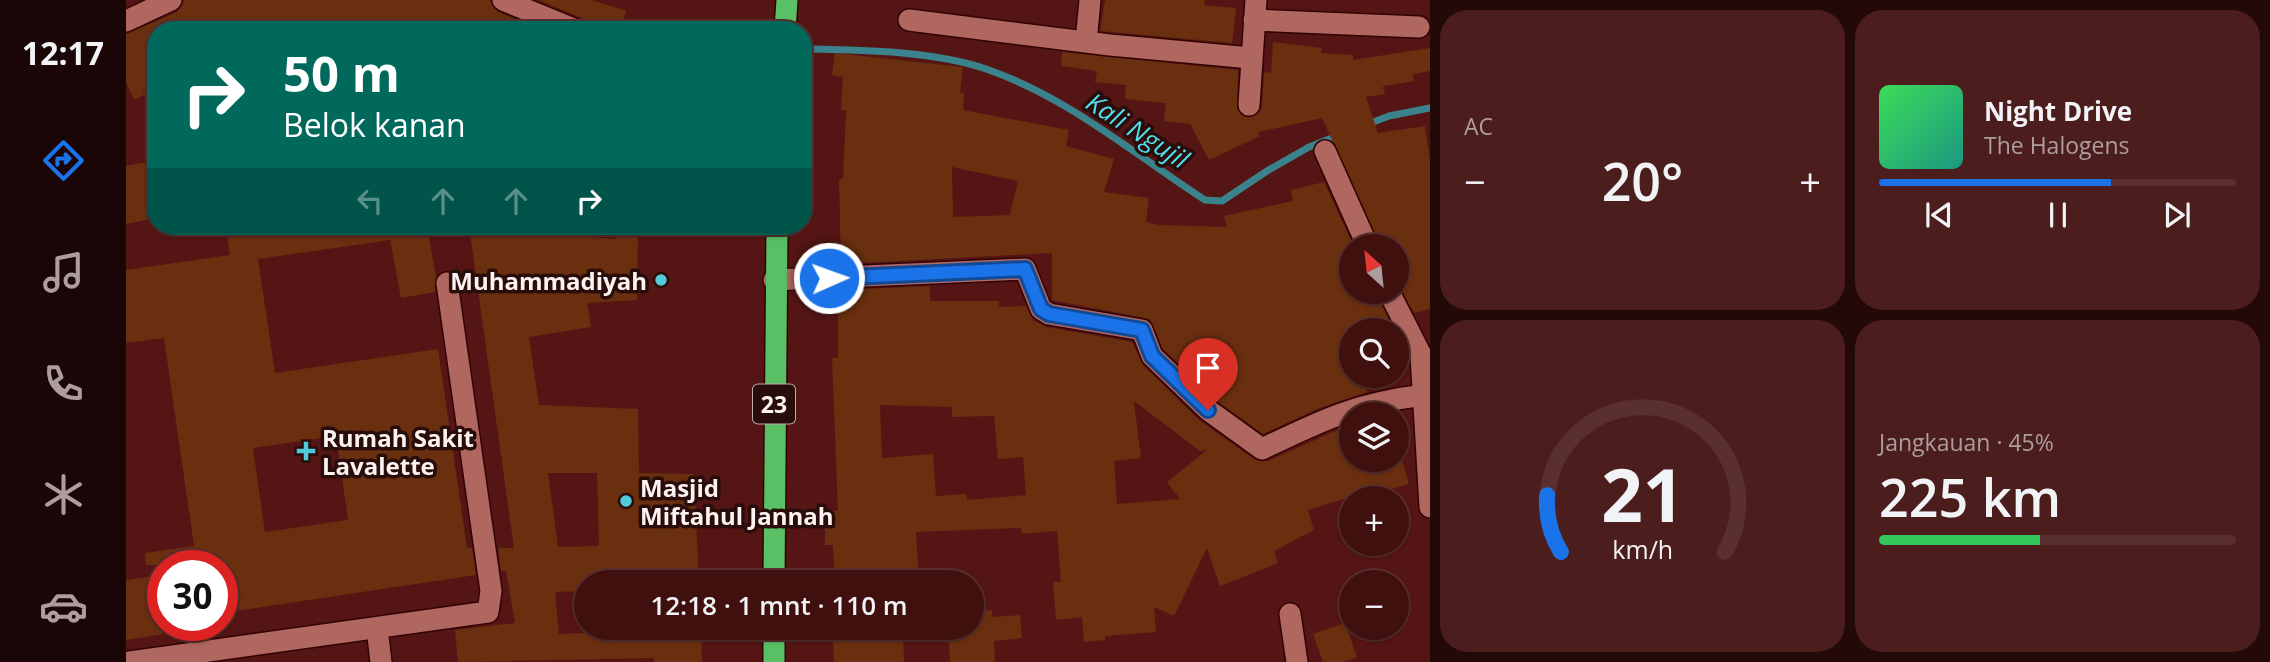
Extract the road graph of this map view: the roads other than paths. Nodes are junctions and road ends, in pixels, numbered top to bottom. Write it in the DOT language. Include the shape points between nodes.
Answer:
graph roads {
  1 [pos="171,0"];
  2 [pos="503,0"];
  3 [pos="787,0"];
  4 [pos="1090,0"];
  5 [pos="1255,10"];
  6 [pos="909,20"];
  7 [pos="126,21"];
  8 [pos="554,21"];
  9 [pos="786,21"];
  10 [pos="1419,27"];
  11 [pos="1086,42"];
  12 [pos="1251,58"];
  13 [pos="1249,105"];
  14 [pos="1325,151"];
  15 [pos="1362,234"];
  16 [pos="777,235"];
  17 [pos="775,280"];
  18 [pos="447,283"];
  19 [pos="1396,304"];
  20 [pos="1424,395"];
  21 [pos="1430,507"];
  22 [pos="774,570"];
  23 [pos="1290,614"];
  24 [pos="377,628"];
  25 [pos="774,640"];
  26 [pos="130,662"];
  27 [pos="381,662"];
  28 [pos="774,662"];
  29 [pos="1297,662"];
  1 -- 7 [label="street"];
  2 -- 8 [label="street"];
  3 -- 9 [label="highway"];
  4 -- 11 [label="street"];
  5 -- 10 [label="street"];
  5 -- 12 [label="street"];
  6 -- 11 [label="street"];
  11 -- 12 [label="street"];
  12 -- 13 [label="street"];
  14 -- 15 [label="street"];
  16 -- 17 [label="highway, 23"];
  17 -- 20 [label="street" via="1025,269 1041,309 1049,314 1142,330 1152,356 1208,410 1262,449 1337,413 1381,400"];
  17 -- 22 [label="highway, 23"];
  18 -- 24 [label="street" via="491,591 488,612"];
  19 -- 20 [label="street" via="1419,346"];
  20 -- 21 [label="street"];
  23 -- 29 [label="street"];
  24 -- 26 [label="street"];
  24 -- 27 [label="street"];
  25 -- 28 [label="highway"];
}
